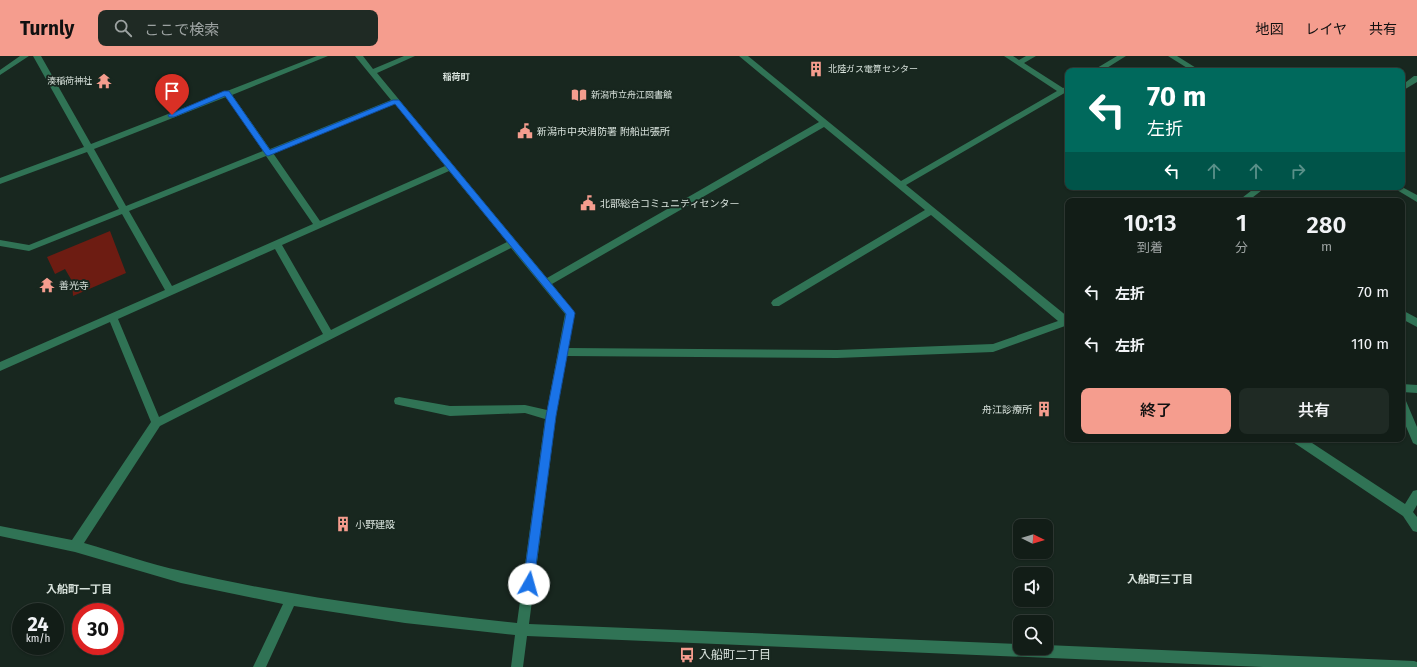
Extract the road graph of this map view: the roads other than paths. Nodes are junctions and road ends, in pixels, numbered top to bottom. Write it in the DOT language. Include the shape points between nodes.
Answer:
graph roads {
  1 [pos="25,56"];
  2 [pos="37,56"];
  3 [pos="324,56"];
  4 [pos="359,56"];
  5 [pos="411,56"];
  6 [pos="743,56"];
  7 [pos="1008,56"];
  8 [pos="1032,56"];
  9 [pos="1122,56"];
  10 [pos="1172,56"];
  11 [pos="1019,63"];
  12 [pos="1101,68"];
  13 [pos="1193,68"];
  14 [pos="372,72"];
  15 [pos="0,73"];
  16 [pos="1417,78"];
  17 [pos="1405,87"];
  18 [pos="1065,89"];
  19 [pos="227,93"];
  20 [pos="396,101"];
  21 [pos="824,123"];
  22 [pos="89,148"];
  23 [pos="268,153"];
  24 [pos="450,167"];
  25 [pos="0,180"];
  26 [pos="900,185"];
  27 [pos="1258,190"];
  28 [pos="1401,190"];
  29 [pos="1246,198"];
  30 [pos="1417,199"];
  31 [pos="125,211"];
  32 [pos="931,211"];
  33 [pos="318,225"];
  34 [pos="0,243"];
  35 [pos="513,243"];
  36 [pos="277,244"];
  37 [pos="546,283"];
  38 [pos="170,291"];
  39 [pos="776,303"];
  40 [pos="1405,316"];
  41 [pos="113,317"];
  42 [pos="1065,320"];
  43 [pos="1065,323"];
  44 [pos="1417,324"];
  45 [pos="329,336"];
  46 [pos="564,352"];
  47 [pos="0,367"];
  48 [pos="1405,388"];
  49 [pos="1417,389"];
  50 [pos="399,401"];
  51 [pos="1405,411"];
  52 [pos="551,416"];
  53 [pos="156,423"];
  54 [pos="1417,440"];
  55 [pos="1302,442"];
  56 [pos="1417,495"];
  57 [pos="1407,512"];
  58 [pos="1417,527"];
  59 [pos="0,531"];
  60 [pos="75,546"];
  61 [pos="291,600"];
  62 [pos="523,630"];
  63 [pos="259,667"];
  64 [pos="517,667"];
  65 [pos="1414,667"];
  1 -- 15 [label="street"];
  2 -- 22 [label="street"];
  3 -- 19 [label="street"];
  4 -- 14 [label="street"];
  5 -- 14 [label="street"];
  6 -- 21 [label="street"];
  7 -- 11 [label="street"];
  8 -- 11 [label="street"];
  9 -- 12 [label="street"];
  10 -- 13 [label="street"];
  11 -- 18 [label="street"];
  14 -- 20 [label="street"];
  16 -- 17 [label="street"];
  18 -- 26 [label="street"];
  19 -- 22 [label="street"];
  19 -- 23 [label="street"];
  20 -- 23 [label="street"];
  20 -- 24 [label="street"];
  21 -- 26 [label="street"];
  21 -- 37 [label="street"];
  22 -- 25 [label="street"];
  22 -- 31 [label="street"];
  23 -- 31 [label="street"];
  23 -- 33 [label="street"];
  24 -- 33 [label="street"];
  24 -- 35 [label="street"];
  26 -- 32 [label="street"];
  27 -- 29 [label="street"];
  28 -- 30 [label="street"];
  31 -- 34 [label="street" via="29,248"];
  31 -- 38 [label="street"];
  32 -- 39 [label="street"];
  32 -- 42 [label="street"];
  33 -- 36 [label="street"];
  35 -- 37 [label="street"];
  35 -- 45 [label="street"];
  36 -- 38 [label="street"];
  36 -- 45 [label="street"];
  37 -- 46 [label="street" via="570,313"];
  38 -- 41 [label="street"];
  40 -- 44 [label="street"];
  41 -- 47 [label="street"];
  41 -- 53 [label="street"];
  43 -- 46 [label="street" via="993,348 837,354"];
  45 -- 53 [label="street"];
  46 -- 52 [label="street"];
  48 -- 49 [label="street"];
  50 -- 52 [label="street" via="450,411 525,409"];
  51 -- 54 [label="street"];
  52 -- 62 [label="street"];
  53 -- 60 [label="street"];
  55 -- 57 [label="street"];
  56 -- 57 [label="street"];
  57 -- 58 [label="street"];
  59 -- 60 [label="street"];
  60 -- 61 [label="street" via="181,577"];
  61 -- 62 [label="street" via="405,617"];
  61 -- 63 [label="street"];
  62 -- 64 [label="street"];
  62 -- 65 [label="street"];
}
